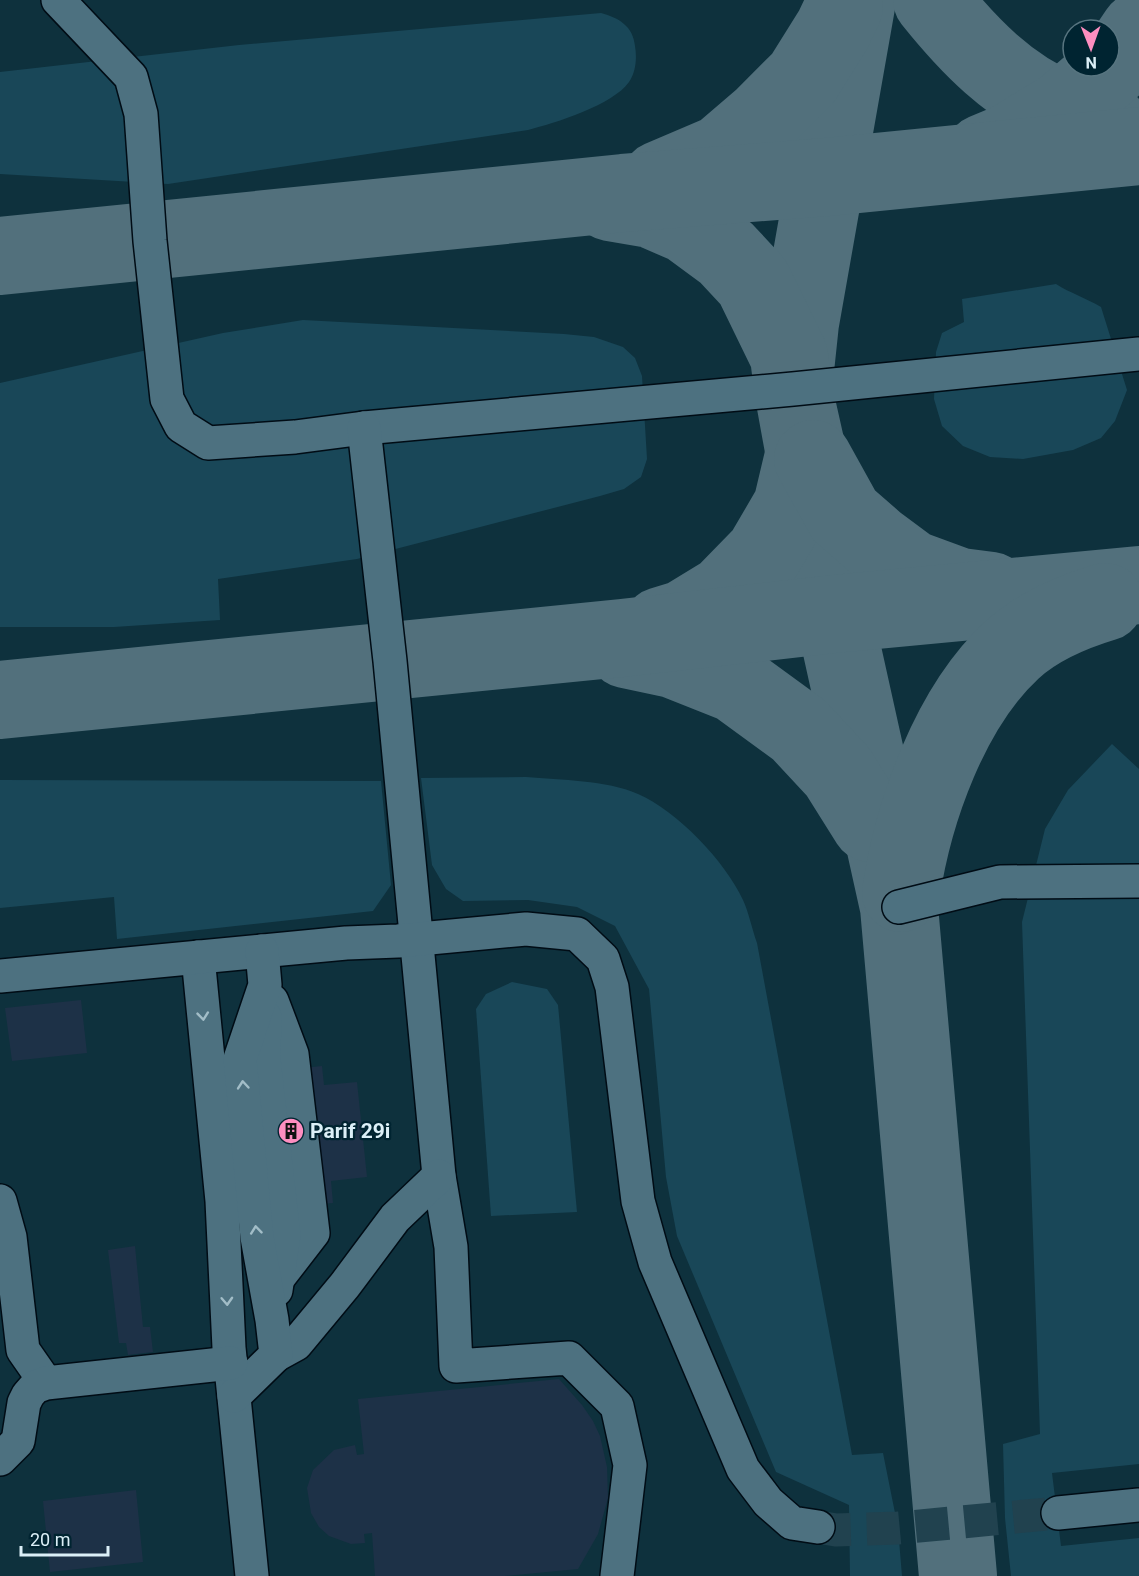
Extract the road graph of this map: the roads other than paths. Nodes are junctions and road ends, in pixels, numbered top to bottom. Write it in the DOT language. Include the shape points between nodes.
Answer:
graph roads {
  1 [pos="58,0"];
  2 [pos="1139,354"];
  3 [pos="364,428"];
  4 [pos="1139,881"];
  5 [pos="898,907"];
  6 [pos="418,939"];
  7 [pos="262,951"];
  8 [pos="198,957"];
  9 [pos="0,976"];
  10 [pos="265,985"];
  11 [pos="439,1176"];
  12 [pos="0,1201"];
  13 [pos="272,1320"];
  14 [pos="230,1355"];
  15 [pos="276,1355"];
  16 [pos="46,1383"];
  17 [pos="234,1396"];
  18 [pos="0,1459"];
  19 [pos="1139,1505"];
  20 [pos="1058,1514"];
  21 [pos="818,1527"];
  22 [pos="252,1576"];
  23 [pos="617,1576"];
  1 -- 3 [label="lane" via="131,77 141,114 167,399 181,426 208,443"];
  2 -- 3 [label="lane"];
  3 -- 6 [label="lane"];
  4 -- 5 [label="lane" via="1000,882"];
  6 -- 7 [label="lane"];
  6 -- 11 [label="lane"];
  6 -- 21 [label="lane" via="526,929 578,934 603,959 612,987 638,1201 655,1262 743,1468 768,1502 792,1523"];
  7 -- 8 [label="lane"];
  7 -- 10 [label="lane"];
  8 -- 9 [label="lane"];
  8 -- 14 [label="lane, one-way" via="222,1201"];
  13 -- 10 [label="lane, one-way" via="257,1237 240,1059"];
  10 -- 13 [label="lane" via="292,1054 313,1233 278,1279"];
  11 -- 15 [label="lane" via="395,1218 296,1344"];
  11 -- 23 [label="lane" via="451,1247 456,1366 569,1358 617,1406 630,1465"];
  12 -- 16 [label="lane" via="10,1237 23,1350"];
  13 -- 15 [label="lane"];
  14 -- 16 [label="lane"];
  14 -- 17 [label="lane"];
  15 -- 17 [label="lane"];
  16 -- 18 [label="lane" via="28,1395 18,1442"];
  17 -- 22 [label="lane"];
  19 -- 20 [label="lane"];
}
